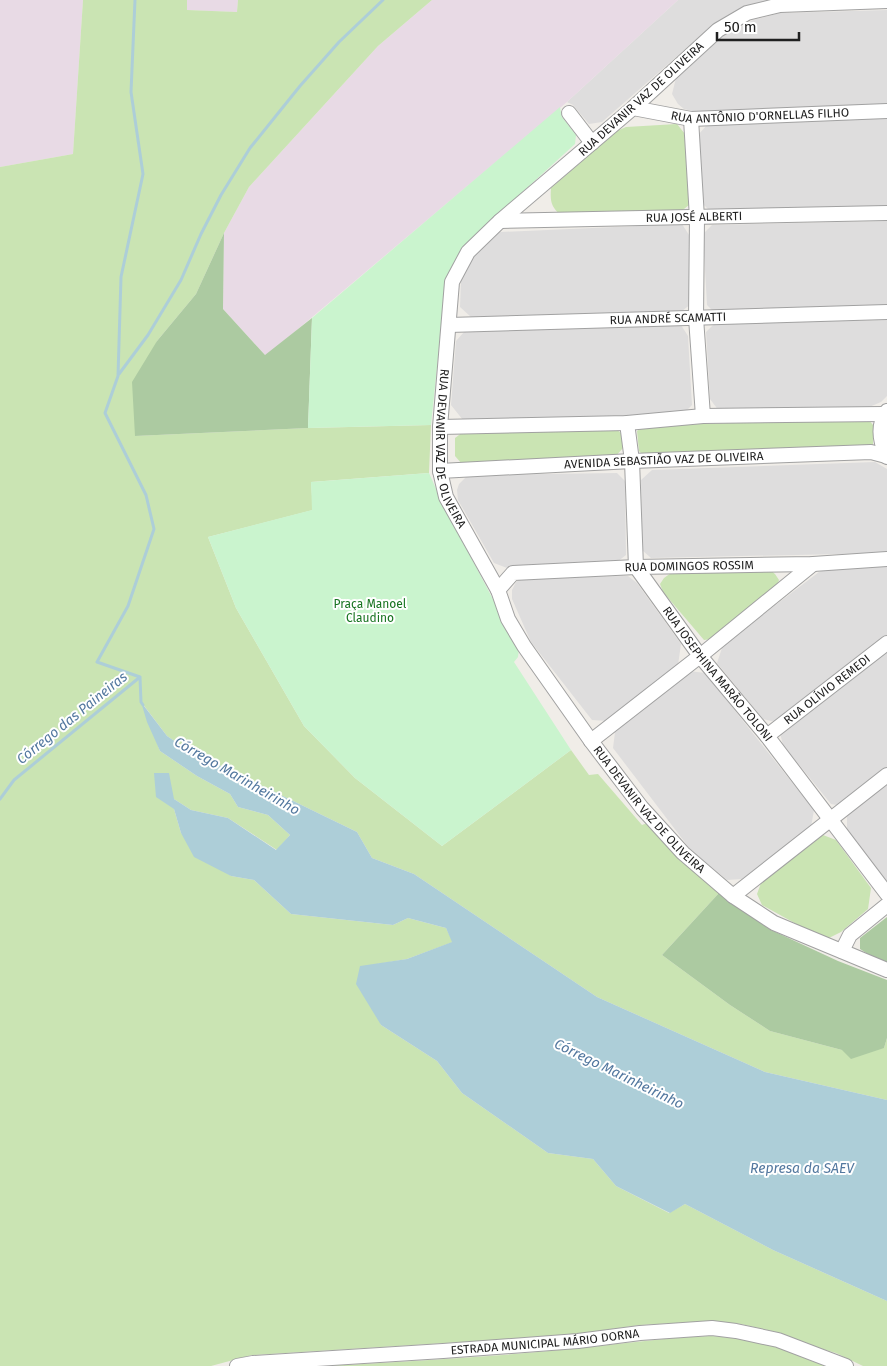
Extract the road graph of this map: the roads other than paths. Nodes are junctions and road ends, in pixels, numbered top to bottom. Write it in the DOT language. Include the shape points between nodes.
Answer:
graph roads {
  1 [pos="887,1"];
  2 [pos="633,108"];
  3 [pos="887,111"];
  4 [pos="569,113"];
  5 [pos="691,119"];
  6 [pos="592,143"];
  7 [pos="887,213"];
  8 [pos="697,218"];
  9 [pos="500,221"];
  10 [pos="887,312"];
  11 [pos="696,318"];
  12 [pos="450,325"];
  13 [pos="886,412"];
  14 [pos="703,416"];
  15 [pos="627,423"];
  16 [pos="440,426"];
  17 [pos="887,456"];
  18 [pos="632,461"];
  19 [pos="440,470"];
  20 [pos="887,559"];
  21 [pos="813,564"];
  22 [pos="636,567"];
  23 [pos="498,590"];
  24 [pos="887,642"];
  25 [pos="700,656"];
  26 [pos="767,736"];
  27 [pos="591,741"];
  28 [pos="887,775"];
  29 [pos="829,820"];
  30 [pos="887,894"];
  31 [pos="733,896"];
  32 [pos="887,905"];
  33 [pos="842,951"];
  34 [pos="887,970"];
  35 [pos="238,1366"];
  36 [pos="846,1366"];
  1 -- 2 [label="street, RUA DEVANIR VAZ DE OLIVEIRA" via="780,5 747,13 718,30"];
  2 -- 5 [label="street, RUA ANTÔNIO D'ORNELLAS FILHO"];
  2 -- 6 [label="street, RUA DEVANIR VAZ DE OLIVEIRA"];
  3 -- 5 [label="street, RUA ANTÔNIO D'ORNELLAS FILHO"];
  4 -- 6 [label="street"];
  5 -- 8 [label="street"];
  6 -- 9 [label="street, RUA DEVANIR VAZ DE OLIVEIRA"];
  7 -- 8 [label="street, RUA JOSÉ ALBERTI"];
  8 -- 9 [label="street, RUA JOSÉ ALBERTI"];
  8 -- 11 [label="street"];
  9 -- 12 [label="street, RUA DEVANIR VAZ DE OLIVEIRA" via="468,252 452,282"];
  10 -- 11 [label="street, RUA ANDRÉ SCAMATTI"];
  11 -- 12 [label="street, RUA ANDRÉ SCAMATTI"];
  11 -- 14 [label="street"];
  12 -- 16 [label="street, RUA DEVANIR VAZ DE OLIVEIRA"];
  13 -- 14 [label="street"];
  13 -- 17 [label="street" via="880,428 881,443"];
  14 -- 15 [label="street"];
  15 -- 16 [label="street"];
  15 -- 18 [label="street"];
  16 -- 19 [label="street, RUA DEVANIR VAZ DE OLIVEIRA"];
  17 -- 18 [label="street, AVENIDA SEBASTIÃO VAZ DE OLIVEIRA" via="871,452"];
  18 -- 19 [label="street, AVENIDA SEBASTIÃO VAZ DE OLIVEIRA"];
  18 -- 22 [label="street"];
  19 -- 23 [label="street, RUA DEVANIR VAZ DE OLIVEIRA" via="446,497"];
  20 -- 21 [label="street, RUA DOMINGOS ROSSIM"];
  21 -- 22 [label="street, RUA DOMINGOS ROSSIM"];
  21 -- 25 [label="street"];
  22 -- 23 [label="street, RUA DOMINGOS ROSSIM" via="513,573"];
  22 -- 25 [label="street, RUA JOSEPHINA MARÃO TOLONI"];
  23 -- 27 [label="street, RUA DEVANIR VAZ DE OLIVEIRA" via="508,619 524,646"];
  24 -- 26 [label="street, RUA OLÍVIO REMEDI"];
  25 -- 26 [label="street, RUA JOSEPHINA MARÃO TOLONI"];
  25 -- 27 [label="street"];
  26 -- 29 [label="street, RUA JOSEPHINA MARÃO TOLONI"];
  27 -- 31 [label="street, RUA DEVANIR VAZ DE OLIVEIRA" via="642,808 683,853"];
  28 -- 29 [label="street"];
  29 -- 30 [label="street, RUA JOSEPHINA MARÃO TOLONI"];
  29 -- 31 [label="street"];
  31 -- 33 [label="street, RUA DEVANIR VAZ DE OLIVEIRA" via="774,923"];
  32 -- 33 [label="street" via="850,935"];
  33 -- 34 [label="street, RUA DEVANIR VAZ DE OLIVEIRA"];
  35 -- 36 [label="street, ESTRADA MUNICIPAL MÁRIO DORNA" via="253,1362 526,1345 712,1328 778,1340"];
}
